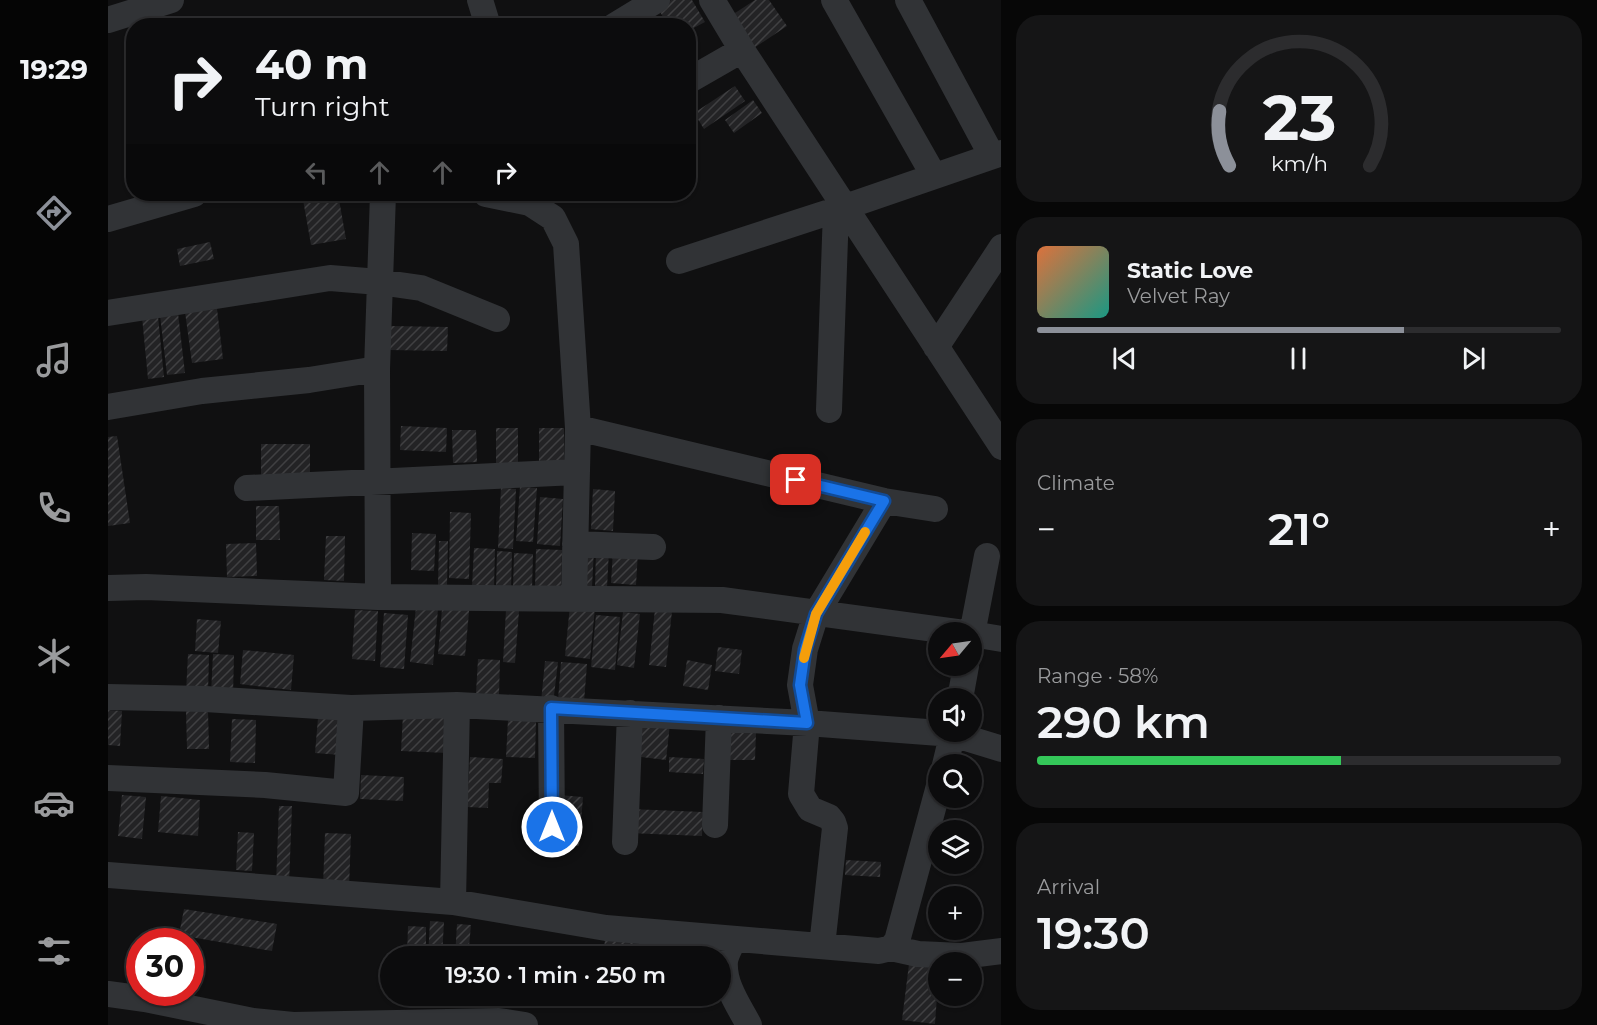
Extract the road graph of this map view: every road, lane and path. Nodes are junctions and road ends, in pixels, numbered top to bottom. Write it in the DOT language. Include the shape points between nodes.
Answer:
graph roads {
  1 [pos="171,0"];
  2 [pos="480,0"];
  3 [pos="657,0"];
  4 [pos="712,0"];
  5 [pos="834,0"];
  6 [pos="908,0"];
  7 [pos="486,18"];
  8 [pos="627,18"];
  9 [pos="108,20"];
  10 [pos="742,50"];
  11 [pos="696,76"];
  12 [pos="997,154"];
  13 [pos="934,176"];
  14 [pos="170,201"];
  15 [pos="383,201"];
  16 [pos="520,201"];
  17 [pos="840,209"];
  18 [pos="108,219"];
  19 [pos="1000,255"];
  20 [pos="679,261"];
  21 [pos="379,282"];
  22 [pos="108,313"];
  23 [pos="497,319"];
  24 [pos="936,347"];
  25 [pos="377,369"];
  26 [pos="108,406"];
  27 [pos="829,410"];
  28 [pos="578,428"];
  29 [pos="1001,445"];
  30 [pos="576,472"];
  31 [pos="378,481"];
  32 [pos="247,488"];
  33 [pos="884,501"];
  34 [pos="935,509"];
  35 [pos="575,544"];
  36 [pos="653,547"];
  37 [pos="987,556"];
  38 [pos="108,588"];
  39 [pos="378,597"];
  40 [pos="574,599"];
  41 [pos="816,614"];
  42 [pos="974,622"];
  43 [pos="928,628"];
  44 [pos="982,636"];
  45 [pos="1001,639"];
  46 [pos="108,697"];
  47 [pos="457,705"];
  48 [pos="351,708"];
  49 [pos="551,708"];
  50 [pos="630,713"];
  51 [pos="719,718"];
  52 [pos="807,723"];
  53 [pos="928,731"];
  54 [pos="981,742"];
  55 [pos="1001,749"];
  56 [pos="108,778"];
  57 [pos="933,808"];
  58 [pos="715,825"];
  59 [pos="552,827"];
  60 [pos="625,842"];
  61 [pos="108,874"];
  62 [pos="453,902"];
  63 [pos="734,939"];
  64 [pos="822,946"];
  65 [pos="891,948"];
  66 [pos="1001,951"];
  67 [pos="108,994"];
  68 [pos="525,1025"];
  69 [pos="749,1025"];
  1 -- 9 [label="street"];
  2 -- 7 [label="street"];
  3 -- 8 [label="street"];
  4 -- 10 [label="street"];
  5 -- 13 [label="street"];
  6 -- 12 [label="street"];
  10 -- 11 [label="street"];
  10 -- 17 [label="street"];
  12 -- 13 [label="street"];
  13 -- 17 [label="street"];
  14 -- 18 [label="street"];
  15 -- 21 [label="street"];
  16 -- 28 [label="street" via="553,218 566,244"];
  17 -- 20 [label="street"];
  17 -- 24 [label="street"];
  17 -- 27 [label="street"];
  19 -- 24 [label="street"];
  21 -- 22 [label="street" via="330,278"];
  21 -- 23 [label="street" via="421,288"];
  21 -- 25 [label="street"];
  24 -- 29 [label="street"];
  25 -- 26 [label="street"];
  25 -- 31 [label="street"];
  28 -- 30 [label="street"];
  28 -- 33 [label="street"];
  30 -- 31 [label="street"];
  30 -- 35 [label="street"];
  31 -- 32 [label="street"];
  31 -- 39 [label="street"];
  33 -- 34 [label="street"];
  33 -- 41 [label="street"];
  35 -- 36 [label="street"];
  35 -- 40 [label="street"];
  37 -- 42 [label="street"];
  38 -- 39 [label="street"];
  39 -- 40 [label="street"];
  40 -- 41 [label="street" via="723,600"];
  41 -- 43 [label="street"];
  41 -- 52 [label="street" via="800,685"];
  44 -- 45 [label="street"];
  46 -- 48 [label="street"];
  47 -- 48 [label="street"];
  47 -- 49 [label="street"];
  47 -- 62 [label="street"];
  48 -- 56 [label="street" via="346,793"];
  49 -- 50 [label="street"];
  49 -- 59 [label="street"];
  50 -- 51 [label="street"];
  50 -- 60 [label="street"];
  51 -- 52 [label="street"];
  51 -- 58 [label="street"];
  52 -- 53 [label="street"];
  52 -- 64 [label="street" via="801,794 810,809 829,818 835,828"];
  54 -- 55 [label="street"];
  57 -- 65 [label="street" via="897,941"];
  61 -- 62 [label="street"];
  62 -- 63 [label="street" via="606,928"];
  63 -- 64 [label="street"];
  63 -- 69 [label="street" via="725,959 726,976"];
  64 -- 65 [label="street" via="879,951"];
  65 -- 66 [label="street" via="962,956"];
  67 -- 68 [label="street" via="293,1025 499,1021"];
}
